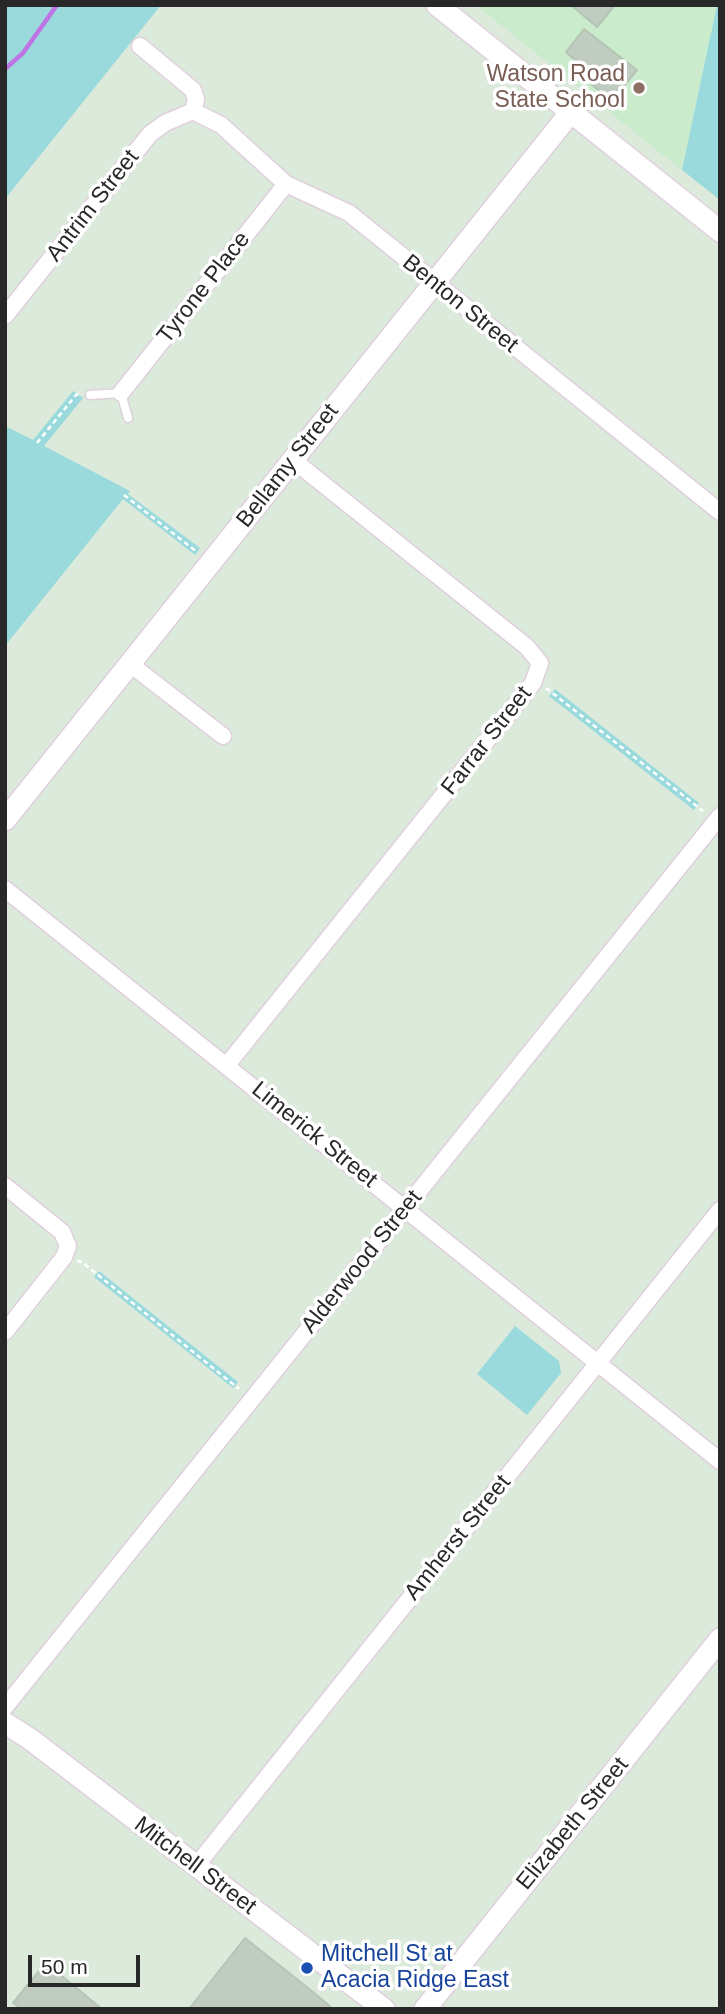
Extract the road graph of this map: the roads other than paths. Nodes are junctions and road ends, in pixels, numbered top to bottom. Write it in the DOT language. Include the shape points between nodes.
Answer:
graph roads {
  1 [pos="437,5"];
  2 [pos="140,46"];
  3 [pos="193,111"];
  4 [pos="571,112"];
  5 [pos="286,184"];
  6 [pos="720,231"];
  7 [pos="434,282"];
  8 [pos="5,316"];
  9 [pos="121,393"];
  10 [pos="90,395"];
  11 [pos="128,418"];
  12 [pos="293,460"];
  13 [pos="720,512"];
  14 [pos="130,664"];
  15 [pos="223,736"];
  16 [pos="718,819"];
  17 [pos="5,820"];
  18 [pos="5,889"];
  19 [pos="226,1065"];
  20 [pos="5,1186"];
  21 [pos="405,1208"];
  22 [pos="720,1210"];
  23 [pos="5,1332"];
  24 [pos="597,1364"];
  25 [pos="720,1461"];
  26 [pos="720,1639"];
  27 [pos="5,1707"];
  28 [pos="5,1723"];
  29 [pos="196,1866"];
  30 [pos="384,2009"];
  31 [pos="425,2009"];
  1 -- 4 [label="street"];
  2 -- 3 [label="street" via="193,90"];
  3 -- 5 [label="street, Benton Street" via="221,125"];
  3 -- 8 [label="street, Antrim Street" via="150,134"];
  4 -- 6 [label="street"];
  4 -- 7 [label="street, Bellamy Street"];
  5 -- 7 [label="street, Benton Street" via="348,213"];
  5 -- 9 [label="street, Tyrone Place"];
  7 -- 12 [label="street, Bellamy Street"];
  7 -- 13 [label="street, Benton Street"];
  9 -- 10 [label="lane"];
  9 -- 11 [label="lane"];
  12 -- 14 [label="street, Bellamy Street"];
  12 -- 19 [label="street, Farrar Street" via="527,647 540,663 533,683"];
  14 -- 15 [label="street"];
  14 -- 17 [label="street, Bellamy Street"];
  16 -- 21 [label="street, Alderwood Street"];
  18 -- 19 [label="street, Limerick Street"];
  19 -- 21 [label="street, Limerick Street"];
  20 -- 23 [label="street" via="62,1232 68,1246"];
  21 -- 24 [label="street, Limerick Street"];
  21 -- 27 [label="street, Alderwood Street"];
  22 -- 24 [label="street, Amherst Street"];
  24 -- 25 [label="street, Limerick Street"];
  24 -- 29 [label="street, Amherst Street"];
  26 -- 31 [label="street, Elizabeth Street"];
  28 -- 29 [label="street, Mitchell Street"];
  29 -- 30 [label="street, Mitchell Street"];
}
